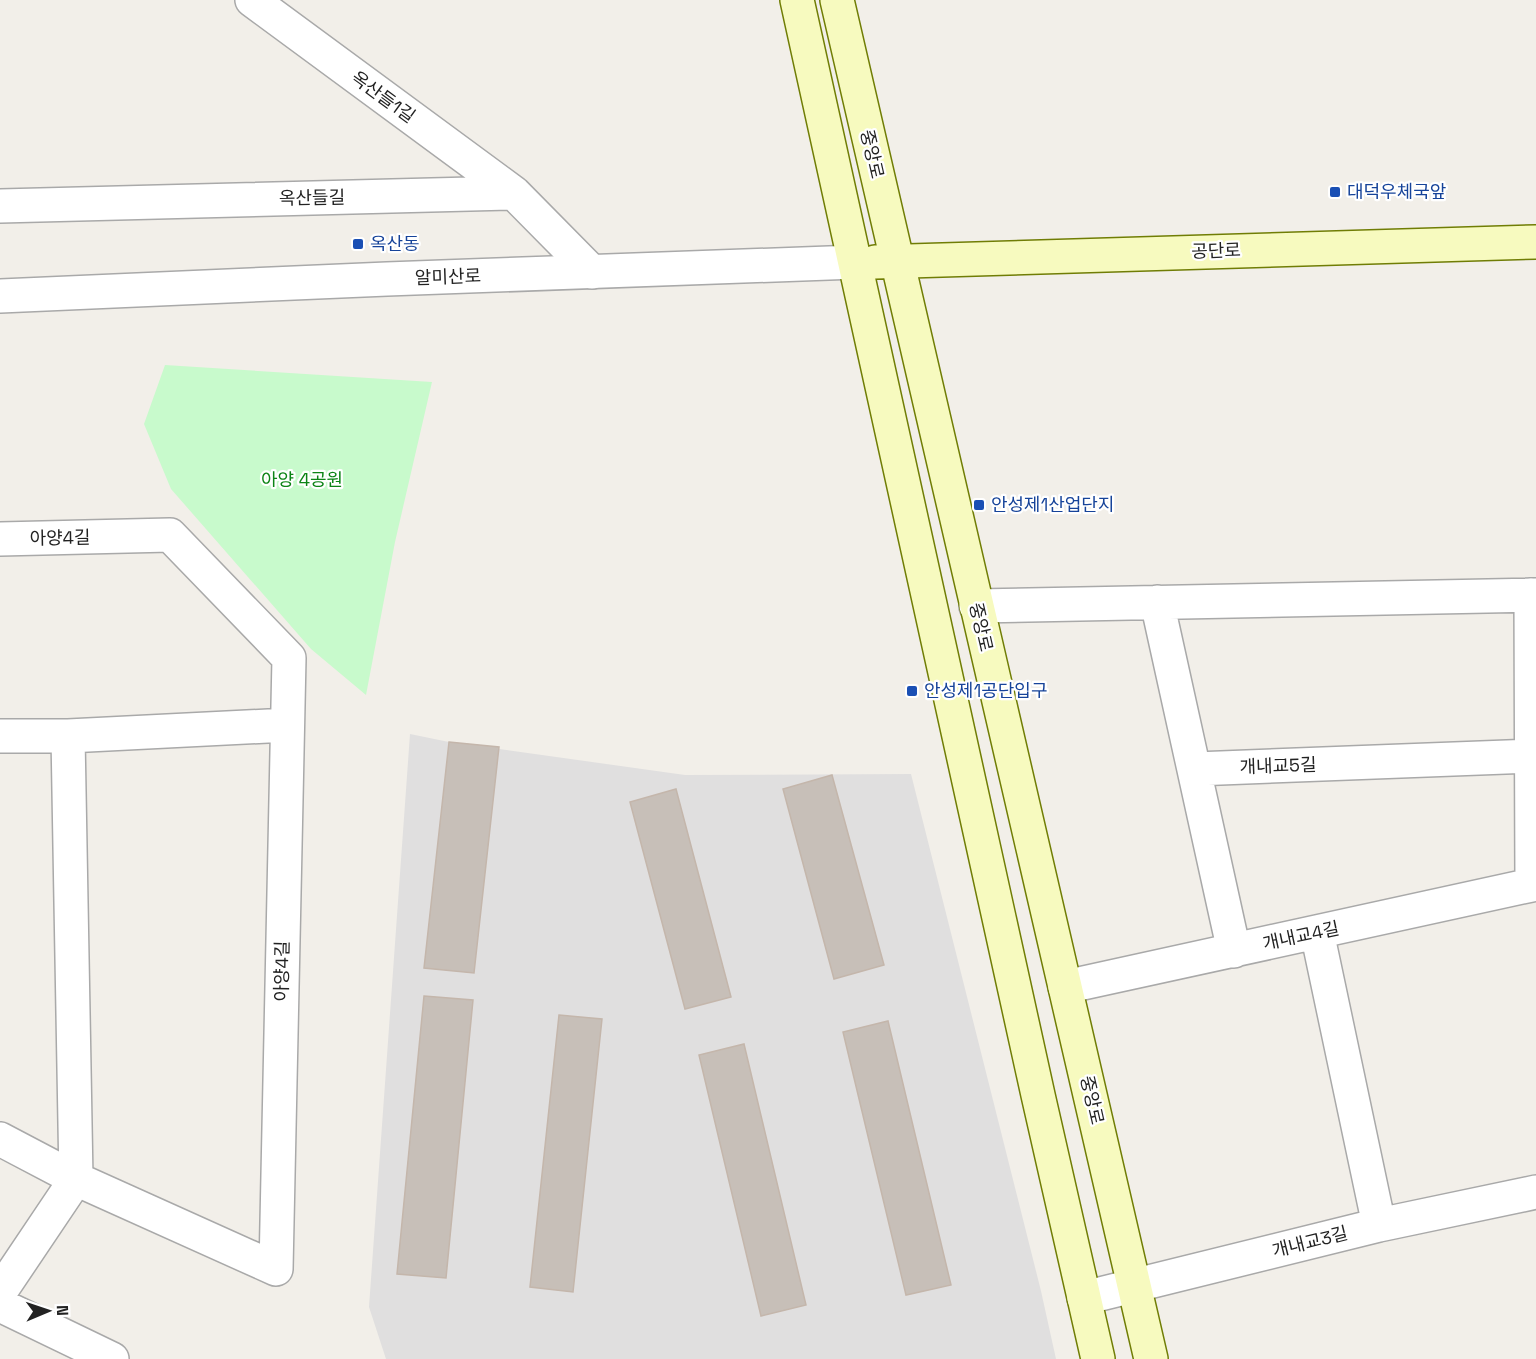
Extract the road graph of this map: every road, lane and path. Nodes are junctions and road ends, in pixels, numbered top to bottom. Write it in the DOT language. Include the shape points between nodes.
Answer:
graph roads {
  1 [pos="252,0"];
  2 [pos="797,0"];
  3 [pos="837,0"];
  4 [pos="514,193"];
  5 [pos="0,206"];
  6 [pos="1536,242"];
  7 [pos="896,261"];
  8 [pos="856,262"];
  9 [pos="592,272"];
  10 [pos="0,296"];
  11 [pos="0,539"];
  12 [pos="1533,595"];
  13 [pos="1157,602"];
  14 [pos="976,606"];
  15 [pos="287,725"];
  16 [pos="0,736"];
  17 [pos="68,736"];
  18 [pos="1532,756"];
  19 [pos="1195,769"];
  20 [pos="1534,885"];
  21 [pos="1317,932"];
  22 [pos="1234,951"];
  23 [pos="1065,987"];
  24 [pos="0,1139"];
  25 [pos="76,1179"];
  26 [pos="1536,1192"];
  27 [pos="1379,1225"];
  28 [pos="1135,1286"];
  29 [pos="0,1292"];
  30 [pos="1084,1298"];
  31 [pos="0,1305"];
  32 [pos="112,1359"];
  33 [pos="1098,1359"];
  34 [pos="1151,1359"];
  1 -- 4 [label="street, 옥산들1길"];
  2 -- 8 [label="main road"];
  3 -- 7 [label="main road, 중앙로"];
  4 -- 5 [label="street, 옥산들길"];
  4 -- 9 [label="street"];
  6 -- 7 [label="main road, 공단로"];
  7 -- 8 [label="main road, 알미산로"];
  7 -- 14 [label="main road, 중앙로"];
  8 -- 9 [label="street, 알미산로"];
  8 -- 30 [label="main road"];
  9 -- 10 [label="street, 알미산로"];
  11 -- 15 [label="street, 아양4길" via="170,535 289,658"];
  12 -- 13 [label="street"];
  12 -- 18 [label="street"];
  13 -- 14 [label="street"];
  13 -- 19 [label="street"];
  14 -- 23 [label="main road, 중앙로"];
  15 -- 17 [label="street"];
  15 -- 25 [label="street, 아양4길" via="276,1269"];
  16 -- 17 [label="street"];
  17 -- 25 [label="street"];
  18 -- 19 [label="street, 개내교5길"];
  18 -- 20 [label="street"];
  19 -- 22 [label="street"];
  20 -- 21 [label="street, 개내교4길"];
  21 -- 22 [label="street, 개내교4길"];
  21 -- 27 [label="street"];
  22 -- 23 [label="street, 개내교4길"];
  23 -- 28 [label="main road, 중앙로"];
  24 -- 25 [label="street"];
  25 -- 29 [label="street"];
  26 -- 27 [label="street, 개내교3길"];
  27 -- 28 [label="street, 개내교3길"];
  28 -- 30 [label="street, 개내교3길"];
  28 -- 34 [label="main road, 중앙로"];
  30 -- 33 [label="main road"];
  31 -- 32 [label="street"];
}
